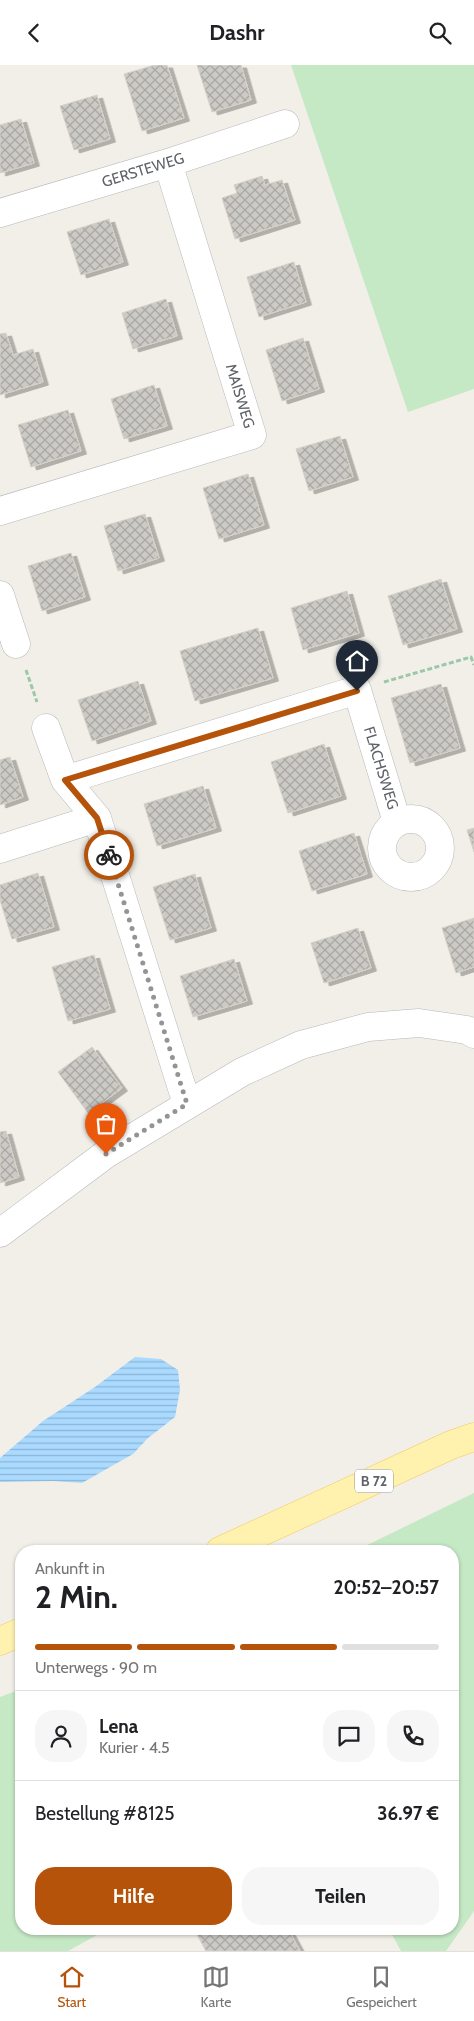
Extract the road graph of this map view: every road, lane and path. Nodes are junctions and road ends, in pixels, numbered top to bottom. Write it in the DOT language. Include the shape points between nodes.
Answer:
graph roads {
  1 [pos="285,124"];
  2 [pos="168,163"];
  3 [pos="0,213"];
  4 [pos="0,511"];
  5 [pos="0,595"];
  6 [pos="16,644"];
  7 [pos="474,665"];
  8 [pos="357,691"];
  9 [pos="46,728"];
  10 [pos="65,780"];
  11 [pos="97,818"];
  12 [pos="398,822"];
  13 [pos="0,849"];
  14 [pos="474,1034"];
  15 [pos="187,1104"];
  16 [pos="0,1233"];
  17 [pos="474,1430"];
  18 [pos="463,1441"];
  19 [pos="233,1545"];
  20 [pos="15,1635"];
  21 [pos="0,1641"];
  1 -- 2 [label="street, GERSTEWEG"];
  2 -- 3 [label="street, GERSTEWEG"];
  2 -- 4 [label="street, MAISWEG" via="252,435"];
  5 -- 6 [label="street"];
  6 -- 9 [label="path"];
  7 -- 8 [label="path" via="471,657"];
  8 -- 10 [label="street"];
  8 -- 12 [label="street, FLACHSWEG"];
  9 -- 10 [label="street"];
  10 -- 11 [label="street"];
  11 -- 13 [label="street"];
  11 -- 15 [label="street"];
  14 -- 15 [label="street" via="467,1030 419,1023 368,1027 301,1045 242,1072"];
  15 -- 16 [label="street" via="106,1154"];
  17 -- 18 [label="main road, B 72"];
  18 -- 19 [label="main road, B 72"];
  20 -- 21 [label="main road"];
}
